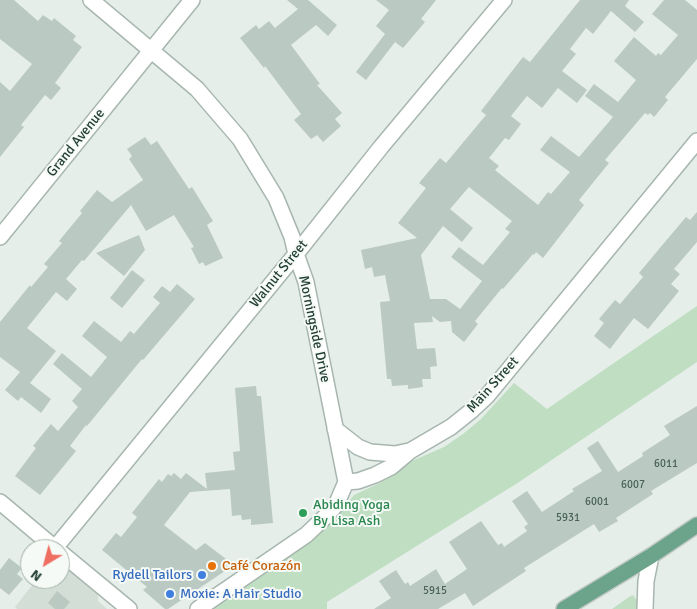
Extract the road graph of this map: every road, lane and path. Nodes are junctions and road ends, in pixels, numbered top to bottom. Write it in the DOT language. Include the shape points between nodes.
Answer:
graph roads {
  1 [pos="91,0"];
  2 [pos="192,0"];
  3 [pos="504,0"];
  4 [pos="152,49"];
  5 [pos="697,140"];
  6 [pos="0,236"];
  7 [pos="296,254"];
  8 [pos="335,429"];
  9 [pos="410,451"];
  10 [pos="346,482"];
  11 [pos="0,502"];
  12 [pos="697,524"];
  13 [pos="44,539"];
  14 [pos="66,539"];
  15 [pos="650,556"];
  16 [pos="70,561"];
  17 [pos="574,607"];
  18 [pos="129,609"];
  19 [pos="198,609"];
  20 [pos="644,609"];
  1 -- 4 [label="street, Morningside Drive"];
  2 -- 4 [label="street"];
  3 -- 7 [label="street, Walnut Street"];
  4 -- 6 [label="street, Grand Avenue"];
  4 -- 7 [label="street, Morningside Drive" via="197,89 240,139 276,198"];
  5 -- 9 [label="street, Main Street" via="487,396 451,427"];
  7 -- 8 [label="street, Morningside Drive" via="306,282"];
  7 -- 14 [label="street, Walnut Street"];
  8 -- 9 [label="street" via="370,452 395,454"];
  8 -- 10 [label="street, Morningside Drive"];
  9 -- 10 [label="street, Main Street" via="375,475"];
  10 -- 19 [label="street" via="336,504 306,535"];
  11 -- 13 [label="street"];
  12 -- 15 [label="main road"];
  15 -- 17 [label="main road"];
  15 -- 20 [label="street"];
  16 -- 18 [label="street"];
}
